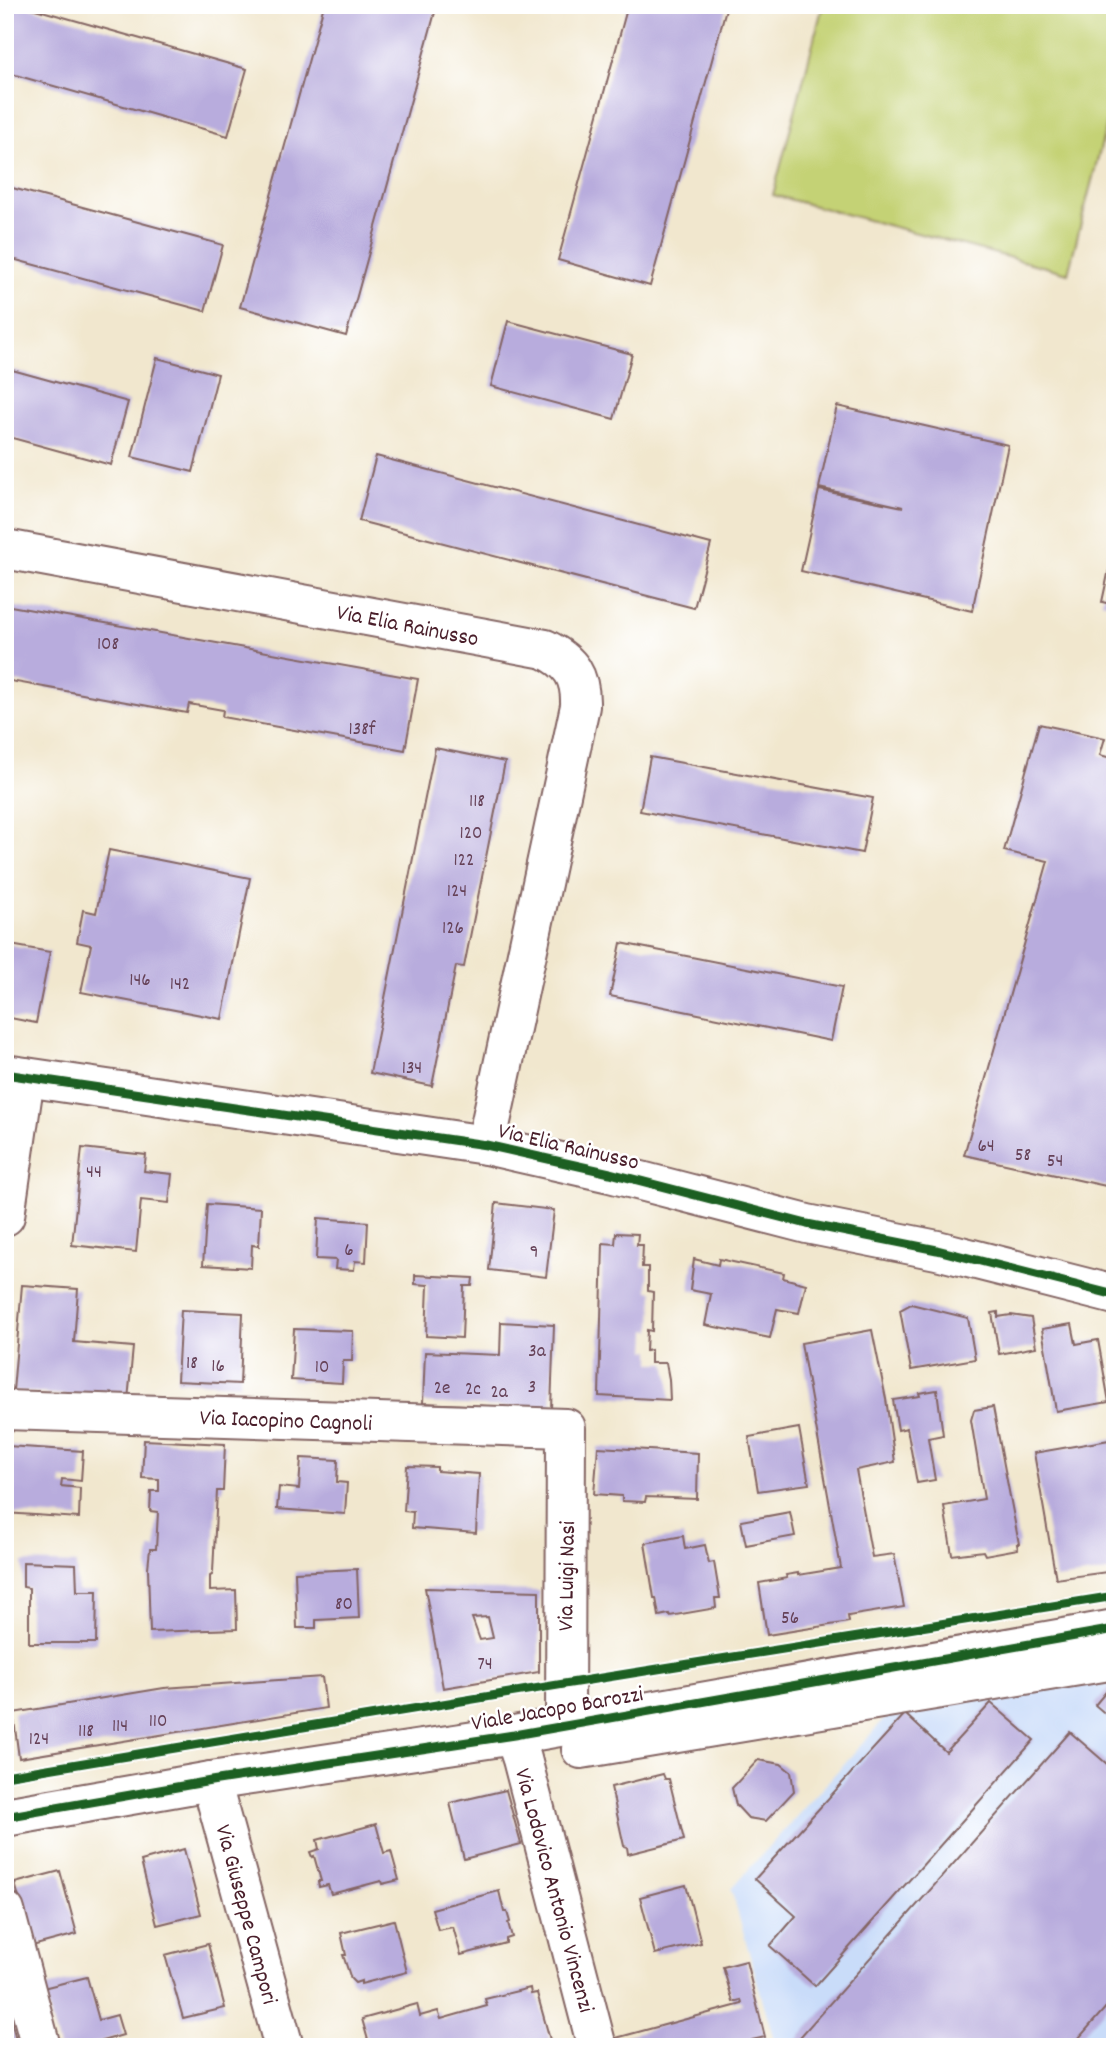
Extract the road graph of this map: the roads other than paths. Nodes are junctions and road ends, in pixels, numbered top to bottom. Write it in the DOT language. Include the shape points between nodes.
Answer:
graph roads {
  1 [pos="5,549"];
  2 [pos="15,1076"];
  3 [pos="486,1145"];
  4 [pos="5,1216"];
  5 [pos="1115,1295"];
  6 [pos="5,1410"];
  7 [pos="566,1427"];
  8 [pos="1115,1629"];
  9 [pos="1115,1660"];
  10 [pos="565,1725"];
  11 [pos="518,1747"];
  12 [pos="214,1793"];
  13 [pos="5,1817"];
  14 [pos="5,1841"];
  15 [pos="5,1912"];
  16 [pos="41,2047"];
  17 [pos="284,2047"];
  18 [pos="597,2047"];
  1 -- 3 [label="street, Via Elia Rainusso" via="545,649 562,658 578,681 580,706"];
  2 -- 3 [label="street, Via Elia Rainusso"];
  2 -- 4 [label="street"];
  3 -- 5 [label="street, Via Elia Rainusso"];
  6 -- 7 [label="street, Via Iacopino Cagnoli"];
  7 -- 10 [label="street, Via Luigi Nasi"];
  8 -- 10 [label="street, Viale Jacopo Barozzi"];
  9 -- 11 [label="street"];
  10 -- 11 [label="street, Viale Jacopo Barozzi"];
  11 -- 12 [label="street, Viale Jacopo Barozzi"];
  11 -- 18 [label="street, Via Lodovico Antonio Vincenzi"];
  12 -- 13 [label="street, Viale Jacopo Barozzi"];
  12 -- 14 [label="street"];
  12 -- 17 [label="street, Via Giuseppe Campori"];
  15 -- 16 [label="street"];
}
